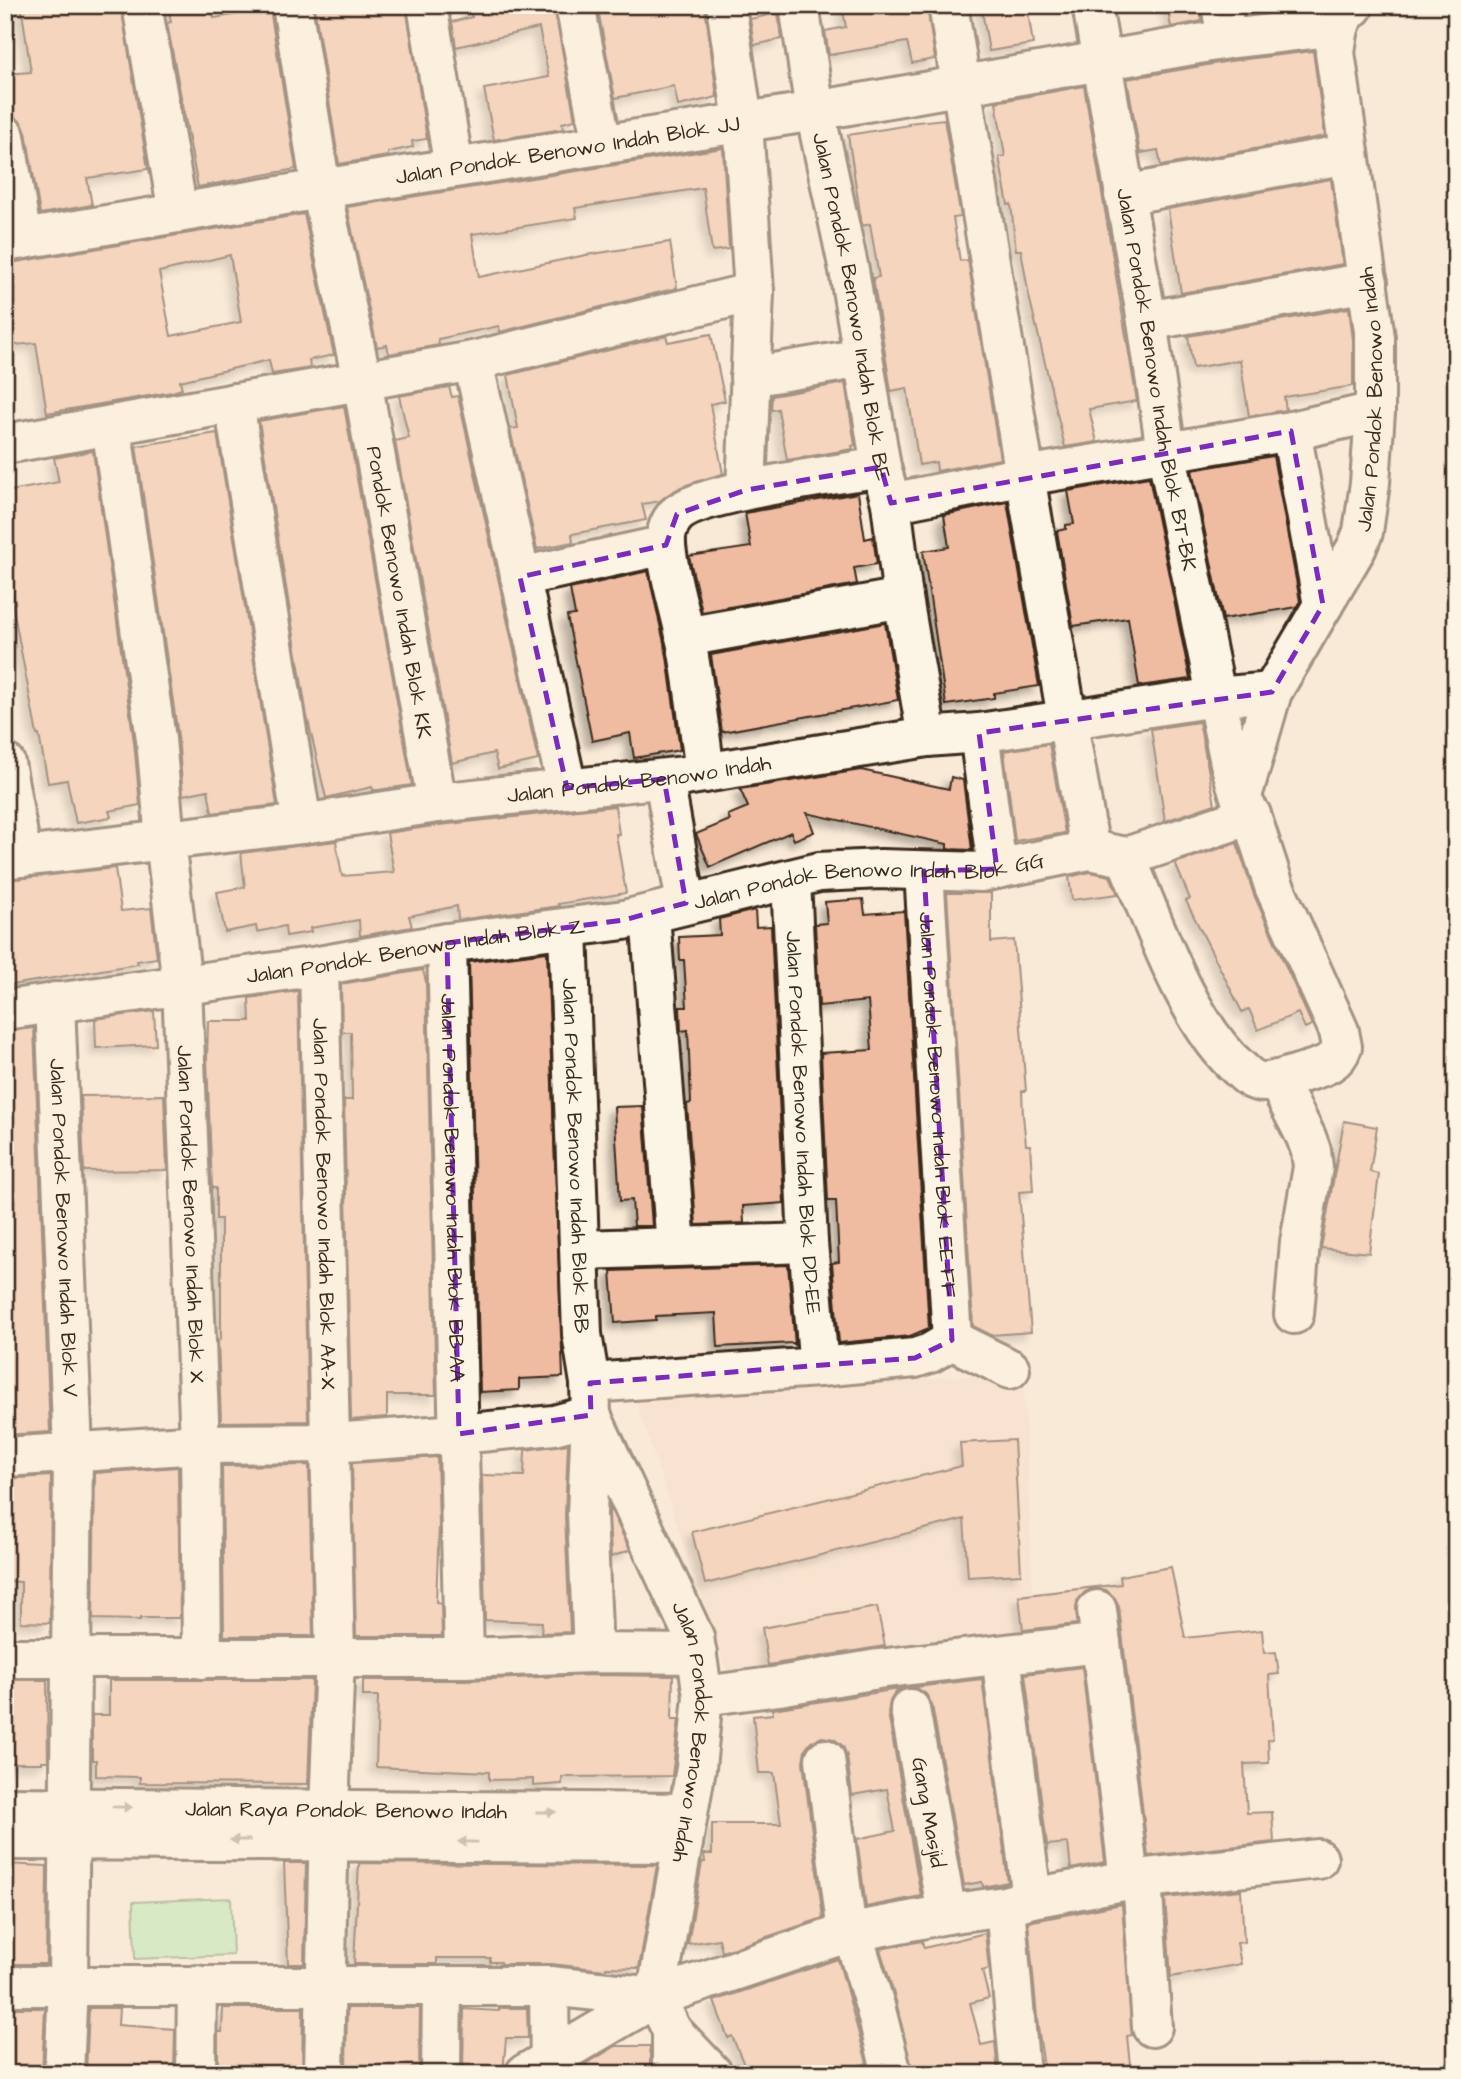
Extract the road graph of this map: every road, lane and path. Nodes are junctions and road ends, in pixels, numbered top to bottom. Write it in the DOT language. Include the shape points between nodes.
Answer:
graph roads {
  1 [pos="142,5"];
  2 [pos="292,5"];
  3 [pos="427,5"];
  4 [pos="575,5"];
  5 [pos="726,5"];
  6 [pos="799,5"];
  7 [pos="948,5"];
  8 [pos="1092,5"];
  9 [pos="1347,15"];
  10 [pos="1224,22"];
  11 [pos="1102,60"];
  12 [pos="961,84"];
  13 [pos="815,111"];
  14 [pos="743,122"];
  15 [pos="5,136"];
  16 [pos="602,145"];
  17 [pos="1348,154"];
  18 [pos="454,168"];
  19 [pos="321,189"];
  20 [pos="1124,195"];
  21 [pos="177,213"];
  22 [pos="14,241"];
  23 [pos="1368,282"];
  24 [pos="754,292"];
  25 [pos="1147,321"];
  26 [pos="863,358"];
  27 [pos="473,361"];
  28 [pos="750,377"];
  29 [pos="362,380"];
  30 [pos="234,403"];
  31 [pos="1375,412"];
  32 [pos="111,425"];
  33 [pos="1291,431"];
  34 [pos="5,444"];
  35 [pos="1166,451"];
  36 [pos="881,467"];
  37 [pos="1025,476"];
  38 [pos="746,490"];
  39 [pos="891,503"];
  40 [pos="666,545"];
  41 [pos="520,576"];
  42 [pos="903,598"];
  43 [pos="1322,606"];
  44 [pos="685,637"];
  45 [pos="1272,692"];
  46 [pos="1216,697"];
  47 [pos="1069,720"];
  48 [pos="979,733"];
  49 [pos="927,737"];
  50 [pos="5,763"];
  51 [pos="705,773"];
  52 [pos="664,779"];
  53 [pos="567,789"];
  54 [pos="437,803"];
  55 [pos="1246,808"];
  56 [pos="302,824"];
  57 [pos="164,840"];
  58 [pos="1108,854"];
  59 [pos="14,858"];
  60 [pos="996,869"];
  61 [pos="924,871"];
  62 [pos="791,880"];
  63 [pos="686,904"];
  64 [pos="650,915"];
  65 [pos="568,928"];
  66 [pos="447,943"];
  67 [pos="319,966"];
  68 [pos="182,984"];
  69 [pos="55,1002"];
  70 [pos="5,1010"];
  71 [pos="1277,1080"];
  72 [pos="808,1243"];
  73 [pos="676,1246"];
  74 [pos="580,1250"];
  75 [pos="1294,1314"];
  76 [pos="952,1340"];
  77 [pos="819,1367"];
  78 [pos="1010,1369"];
  79 [pos="590,1399"];
  80 [pos="459,1434"];
  81 [pos="331,1443"];
  82 [pos="200,1444"];
  83 [pos="73,1451"];
  84 [pos="5,1457"];
  85 [pos="593,1653"];
  86 [pos="697,1654"];
  87 [pos="1001,1656"];
  88 [pos="335,1657"];
  89 [pos="5,1658"];
  90 [pos="464,1658"];
  91 [pos="202,1659"];
  92 [pos="70,1660"];
  93 [pos="702,1696"];
  94 [pos="910,1709"];
  95 [pos="825,1759"];
  96 [pos="5,1807"];
  97 [pos="69,1823"];
  98 [pos="329,1825"];
  99 [pos="685,1828"];
  100 [pos="5,1840"];
  101 [pos="1298,1861"];
  102 [pos="1135,1879"];
  103 [pos="1018,1902"];
  104 [pos="947,1914"];
  105 [pos="850,1932"];
  106 [pos="68,1985"];
  107 [pos="197,1985"];
  108 [pos="5,1986"];
  109 [pos="549,1986"];
  110 [pos="324,1987"];
  111 [pos="442,1987"];
  112 [pos="656,1997"];
  113 [pos="1152,2027"];
  114 [pos="672,2031"];
  115 [pos="541,2069"];
  116 [pos="64,2074"];
  117 [pos="196,2074"];
  118 [pos="324,2074"];
  119 [pos="441,2074"];
  120 [pos="671,2074"];
  121 [pos="713,2074"];
  122 [pos="891,2074"];
  123 [pos="1020,2074"];
  1 -- 21 [label="street"];
  2 -- 19 [label="street, Pondok Benowo Indah Blok KK"];
  3 -- 18 [label="street"];
  4 -- 16 [label="street"];
  5 -- 14 [label="street"];
  6 -- 13 [label="street, Jalan Pondok Benowo Indah Blok BE"];
  7 -- 12 [label="street"];
  8 -- 11 [label="street, Jalan Pondok Benowo Indah Blok BT-BK"];
  9 -- 10 [label="street, Jalan Pondok Benowo Indah Blok JJ"];
  9 -- 17 [label="street, Jalan Pondok Benowo Indah" via="1335,52"];
  10 -- 11 [label="street, Jalan Pondok Benowo Indah Blok JJ"];
  11 -- 12 [label="street, Jalan Pondok Benowo Indah Blok JJ"];
  11 -- 20 [label="street, Jalan Pondok Benowo Indah Blok BT-BK"];
  12 -- 13 [label="street, Jalan Pondok Benowo Indah Blok JJ"];
  12 -- 37 [label="street"];
  13 -- 14 [label="street, Jalan Pondok Benowo Indah Blok JJ"];
  13 -- 26 [label="street, Jalan Pondok Benowo Indah Blok BE"];
  14 -- 16 [label="street, Jalan Pondok Benowo Indah Blok JJ"];
  14 -- 24 [label="street"];
  15 -- 22 [label="street"];
  16 -- 18 [label="street, Jalan Pondok Benowo Indah Blok JJ"];
  17 -- 20 [label="street"];
  17 -- 23 [label="street, Jalan Pondok Benowo Indah"];
  18 -- 19 [label="street, Jalan Pondok Benowo Indah Blok JJ"];
  19 -- 21 [label="street, Jalan Pondok Benowo Indah Blok JJ"];
  19 -- 29 [label="street, Pondok Benowo Indah Blok KK"];
  20 -- 25 [label="street, Jalan Pondok Benowo Indah Blok BT-BK"];
  21 -- 22 [label="street, Jalan Pondok Benowo Indah Blok JJ"];
  23 -- 25 [label="street"];
  23 -- 31 [label="street, Jalan Pondok Benowo Indah" via="1375,338"];
  24 -- 27 [label="street"];
  24 -- 28 [label="street"];
  25 -- 35 [label="street, Jalan Pondok Benowo Indah Blok BT-BK"];
  26 -- 28 [label="street"];
  26 -- 36 [label="street, Jalan Pondok Benowo Indah Blok BE"];
  27 -- 29 [label="street"];
  27 -- 41 [label="street"];
  28 -- 38 [label="street"];
  29 -- 30 [label="street"];
  29 -- 54 [label="street, Pondok Benowo Indah Blok KK"];
  30 -- 32 [label="street"];
  30 -- 56 [label="street"];
  31 -- 33 [label="street"];
  31 -- 43 [label="street, Jalan Pondok Benowo Indah" via="1363,532"];
  32 -- 34 [label="street"];
  32 -- 57 [label="street, Jalan Pondok Benowo Indah Blok X" via="156,739"];
  33 -- 35 [label="street"];
  33 -- 43 [label="street"];
  35 -- 37 [label="street"];
  35 -- 46 [label="street, Jalan Pondok Benowo Indah Blok BT-BK"];
  36 -- 38 [label="street"];
  36 -- 39 [label="street, Jalan Pondok Benowo Indah Blok BE"];
  37 -- 39 [label="street"];
  37 -- 47 [label="street"];
  38 -- 40 [label="street" via="685,508 668,527"];
  39 -- 42 [label="street, Jalan Pondok Benowo Indah Blok BE"];
  40 -- 41 [label="street"];
  40 -- 44 [label="street"];
  41 -- 53 [label="street"];
  42 -- 44 [label="street"];
  42 -- 49 [label="street, Jalan Pondok Benowo Indah Blok BE"];
  43 -- 45 [label="street, Jalan Pondok Benowo Indah"];
  44 -- 51 [label="street"];
  45 -- 46 [label="street, Jalan Pondok Benowo Indah"];
  45 -- 55 [label="street, Jalan Pondok Benowo Indah"];
  46 -- 47 [label="street, Jalan Pondok Benowo Indah"];
  46 -- 55 [label="street, Jalan Pondok Benowo Indah Blok BT-BK"];
  47 -- 48 [label="street, Jalan Pondok Benowo Indah"];
  47 -- 58 [label="street"];
  48 -- 49 [label="street, Jalan Pondok Benowo Indah"];
  48 -- 60 [label="street"];
  49 -- 51 [label="street, Jalan Pondok Benowo Indah"];
  50 -- 59 [label="street"];
  51 -- 52 [label="street, Jalan Pondok Benowo Indah"];
  52 -- 53 [label="street, Jalan Pondok Benowo Indah"];
  52 -- 63 [label="street"];
  53 -- 54 [label="street, Jalan Pondok Benowo Indah"];
  54 -- 56 [label="street, Jalan Pondok Benowo Indah"];
  55 -- 58 [label="street, Jalan Pondok Benowo Indah Blok GG"];
  55 -- 71 [label="street, Jalan Pondok Benowo Indah Blok BT-BK" via="1274,886 1342,1042 1341,1052 1330,1064"];
  56 -- 57 [label="street, Jalan Pondok Benowo Indah"];
  57 -- 59 [label="street, Jalan Pondok Benowo Indah"];
  57 -- 68 [label="street, Jalan Pondok Benowo Indah Blok X"];
  58 -- 60 [label="street, Jalan Pondok Benowo Indah Blok GG"];
  58 -- 71 [label="street" via="1213,1042 1253,1080"];
  60 -- 61 [label="street, Jalan Pondok Benowo Indah Blok GG"];
  61 -- 62 [label="street, Jalan Pondok Benowo Indah Blok GG" via="842,869"];
  61 -- 76 [label="street, Jalan Pondok Benowo Indah Blok EE-FF"];
  62 -- 63 [label="street, Jalan Pondok Benowo Indah Blok GG"];
  62 -- 72 [label="street, Jalan Pondok Benowo Indah Blok DD-EE"];
  63 -- 64 [label="street, Jalan Pondok Benowo Indah Blok GG"];
  64 -- 65 [label="street, Jalan Pondok Benowo Indah Blok Z"];
  64 -- 73 [label="street"];
  65 -- 66 [label="street, Jalan Pondok Benowo Indah Blok Z"];
  65 -- 74 [label="street, Jalan Pondok Benowo Indah Blok BB"];
  66 -- 67 [label="street, Jalan Pondok Benowo Indah Blok Z"];
  66 -- 80 [label="street, Jalan Pondok Benowo Indah Blok BB-AA"];
  67 -- 68 [label="street, Jalan Pondok Benowo Indah Blok Z"];
  67 -- 81 [label="street, Jalan Pondok Benowo Indah Blok AA-X"];
  68 -- 69 [label="street, Jalan Pondok Benowo Indah Blok Z"];
  68 -- 82 [label="street, Jalan Pondok Benowo Indah Blok X"];
  69 -- 70 [label="street, Jalan Pondok Benowo Indah Blok Z"];
  69 -- 83 [label="street, Jalan Pondok Benowo Indah Blok V"];
  71 -- 75 [label="street" via="1306,1137 1313,1167"];
  72 -- 73 [label="street"];
  72 -- 77 [label="street, Jalan Pondok Benowo Indah Blok DD-EE"];
  73 -- 74 [label="street"];
  74 -- 79 [label="street, Jalan Pondok Benowo Indah Blok BB" via="582,1334"];
  76 -- 77 [label="street" via="915,1358"];
  76 -- 78 [label="street"];
  77 -- 79 [label="street"];
  79 -- 80 [label="street" via="554,1425"];
  79 -- 85 [label="street" via="587,1514"];
  79 -- 86 [label="street, Jalan Pondok Benowo Indah" via="694,1637"];
  80 -- 81 [label="street"];
  80 -- 90 [label="street, Jalan Pondok Benowo Indah Blok BB-AA"];
  81 -- 82 [label="street"];
  81 -- 88 [label="street, Jalan Pondok Benowo Indah Blok AA-X"];
  82 -- 83 [label="street"];
  82 -- 91 [label="street, Jalan Pondok Benowo Indah Blok X"];
  83 -- 84 [label="street"];
  83 -- 92 [label="street, Jalan Pondok Benowo Indah Blok V"];
  85 -- 86 [label="street"];
  85 -- 90 [label="street"];
  86 -- 93 [label="street, Jalan Pondok Benowo Indah"];
  87 -- 93 [label="street"];
  87 -- 102 [label="street" via="1099,1627"];
  87 -- 103 [label="street"];
  88 -- 90 [label="street"];
  88 -- 91 [label="street"];
  88 -- 98 [label="street, Jalan Pondok Benowo Indah Blok AA-X"];
  89 -- 92 [label="street"];
  91 -- 92 [label="street"];
  92 -- 97 [label="street, Jalan Pondok Benowo Indah Blok V"];
  93 -- 99 [label="street, Jalan Pondok Benowo Indah"];
  94 -- 104 [label="street, Gang Masjid"];
  95 -- 105 [label="street"];
  96 -- 97 [label="street, Jalan Raya Pondok Benowo Indah"];
  97 -- 98 [label="street, Jalan Raya Pondok Benowo Indah"];
  97 -- 100 [label="street, Jalan Raya Pondok Benowo Indah"];
  97 -- 106 [label="street, Jalan Pondok Benowo Indah Blok V"];
  98 -- 99 [label="street, Jalan Raya Pondok Benowo Indah"];
  98 -- 110 [label="street, Jalan Pondok Benowo Indah Blok AA-X"];
  99 -- 112 [label="street, Jalan Pondok Benowo Indah"];
  101 -- 102 [label="street"];
  102 -- 103 [label="street"];
  102 -- 113 [label="street"];
  103 -- 104 [label="street"];
  103 -- 123 [label="street"];
  104 -- 105 [label="street"];
  105 -- 112 [label="street"];
  105 -- 122 [label="street"];
  106 -- 107 [label="street"];
  106 -- 108 [label="street"];
  106 -- 116 [label="street, Jalan Pondok Benowo Indah Blok V"];
  107 -- 110 [label="street"];
  107 -- 117 [label="street"];
  109 -- 111 [label="street"];
  109 -- 112 [label="street"];
  109 -- 115 [label="street"];
  110 -- 111 [label="street"];
  110 -- 118 [label="street, Jalan Pondok Benowo Indah Blok AA-X"];
  111 -- 119 [label="street"];
  112 -- 114 [label="street"];
  112 -- 115 [label="street"];
  114 -- 120 [label="street"];
  114 -- 121 [label="street"];
}
